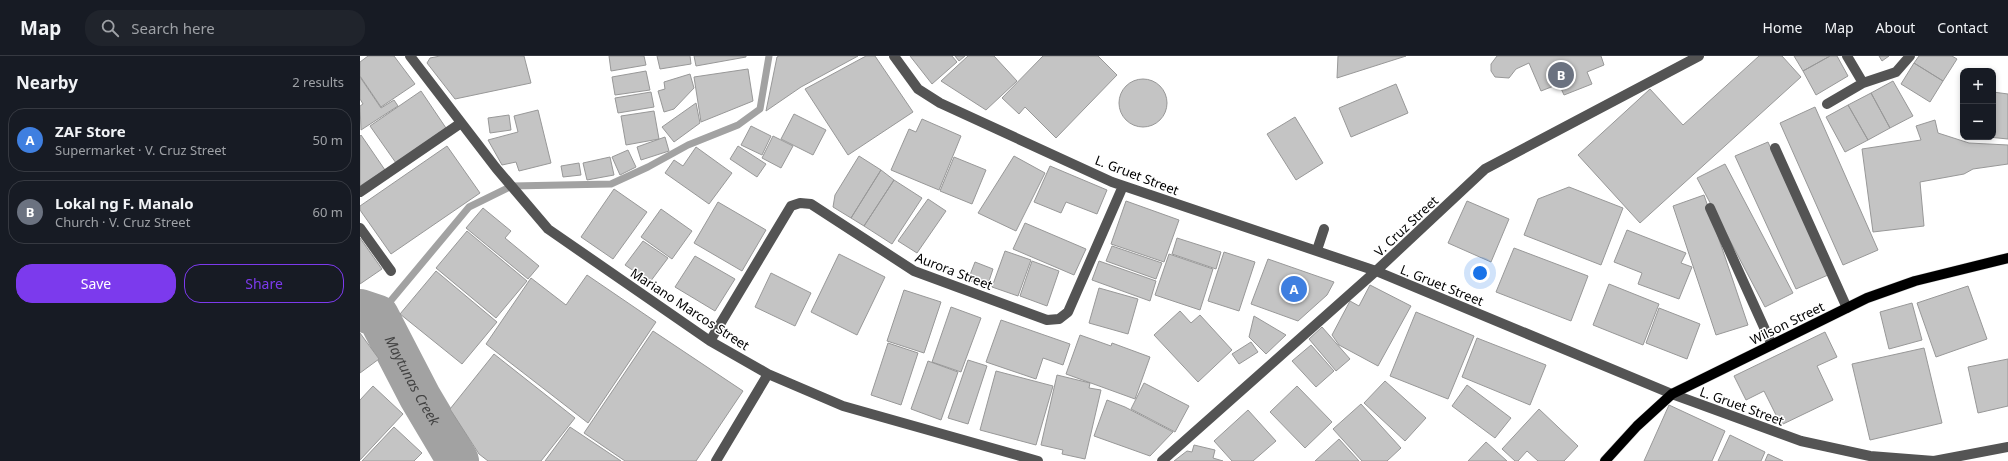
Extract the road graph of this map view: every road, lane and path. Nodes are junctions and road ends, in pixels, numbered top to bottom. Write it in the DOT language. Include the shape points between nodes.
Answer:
graph roads {
  1 [pos="410,56"];
  2 [pos="894,56"];
  3 [pos="1699,56"];
  4 [pos="1847,56"];
  5 [pos="1910,56"];
  6 [pos="1863,83"];
  7 [pos="1827,104"];
  8 [pos="461,123"];
  9 [pos="1775,148"];
  10 [pos="1123,186"];
  11 [pos="360,192"];
  12 [pos="1710,208"];
  13 [pos="360,228"];
  14 [pos="1324,230"];
  15 [pos="1317,250"];
  16 [pos="2008,258"];
  17 [pos="391,271"];
  18 [pos="1376,272"];
  19 [pos="1847,308"];
  20 [pos="710,341"];
  21 [pos="1772,345"];
  22 [pos="768,374"];
  23 [pos="1672,394"];
  24 [pos="2008,447"];
  25 [pos="716,461"];
  26 [pos="1038,461"];
  27 [pos="1162,461"];
  28 [pos="1605,461"];
  1 -- 8 [label="street, Mariano Marcos Street"];
  2 -- 10 [label="street, L. Gruet Street" via="918,89 940,103"];
  3 -- 18 [label="street, V. Cruz Street" via="1485,169"];
  4 -- 6 [label="street"];
  5 -- 6 [label="street" via="1896,72"];
  6 -- 7 [label="street"];
  8 -- 11 [label="street"];
  8 -- 20 [label="street, Mariano Marcos Street" via="548,228"];
  9 -- 19 [label="street"];
  10 -- 15 [label="street, L. Gruet Street"];
  10 -- 20 [label="street, Aurora Street" via="1068,312 1059,319 1047,320 914,272 811,204 800,203 790,206"];
  12 -- 21 [label="street"];
  13 -- 17 [label="street"];
  14 -- 15 [label="street"];
  15 -- 18 [label="street, L. Gruet Street"];
  16 -- 19 [label="main road, Wilson Street" via="1915,281"];
  18 -- 23 [label="street, L. Gruet Street"];
  18 -- 27 [label="street, V. Cruz Street"];
  19 -- 21 [label="main road, Wilson Street"];
  20 -- 22 [label="street, Mariano Marcos Street"];
  21 -- 23 [label="main road, Wilson Street"];
  22 -- 25 [label="street"];
  22 -- 26 [label="street, Mariano Marcos Street" via="843,406"];
  23 -- 24 [label="street, L. Gruet Street" via="1801,441 1870,456 1934,460"];
  23 -- 28 [label="main road, Wilson Street" via="1637,426"];
}
